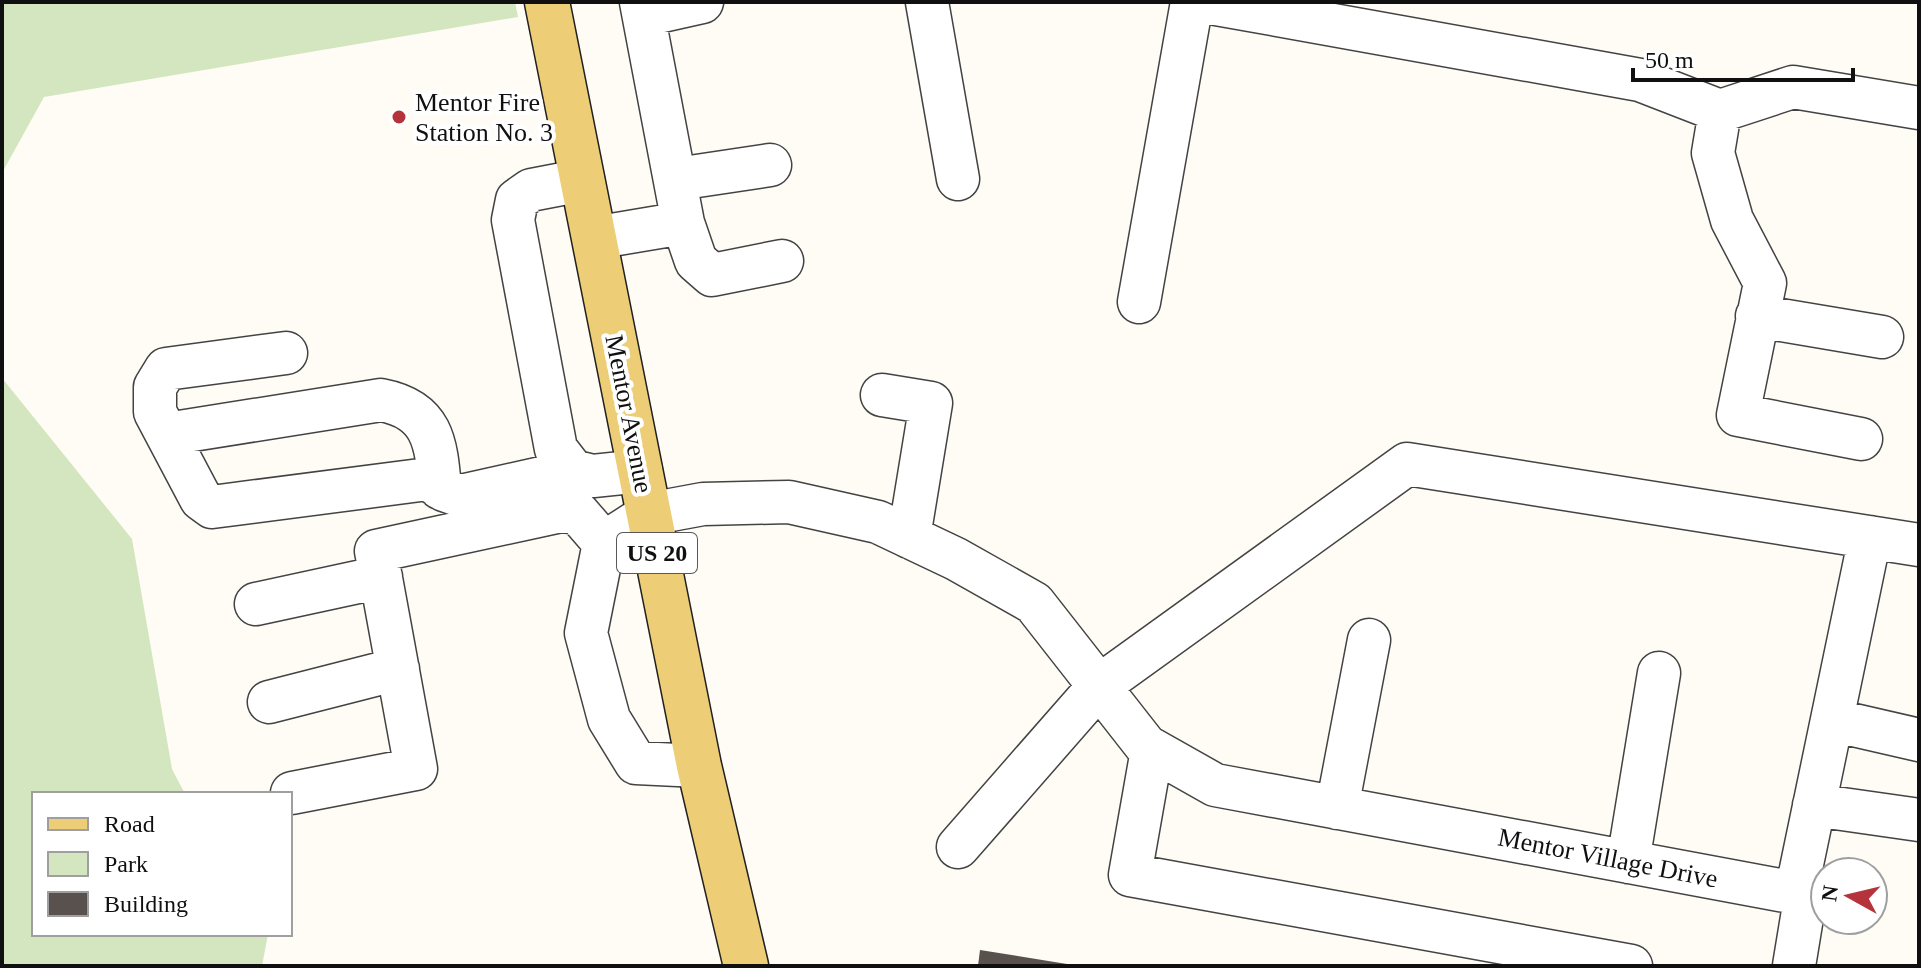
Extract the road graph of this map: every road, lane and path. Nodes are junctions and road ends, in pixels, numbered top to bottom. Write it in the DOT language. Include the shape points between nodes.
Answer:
graph roads {
  1 [pos="547,2"];
  2 [pos="702,2"];
  3 [pos="927,2"];
  4 [pos="1192,2"];
  5 [pos="1205,2"];
  6 [pos="642,8"];
  7 [pos="1919,108"];
  8 [pos="1720,111"];
  9 [pos="770,165"];
  10 [pos="677,179"];
  11 [pos="958,179"];
  12 [pos="583,180"];
  13 [pos="683,223"];
  14 [pos="594,238"];
  15 [pos="782,261"];
  16 [pos="1139,302"];
  17 [pos="1757,316"];
  18 [pos="1882,337"];
  19 [pos="286,353"];
  20 [pos="882,395"];
  21 [pos="167,434"];
  22 [pos="1861,439"];
  23 [pos="573,471"];
  24 [pos="641,471"];
  25 [pos="440,488"];
  26 [pos="649,514"];
  27 [pos="909,537"];
  28 [pos="1870,537"];
  29 [pos="604,543"];
  30 [pos="1919,545"];
  31 [pos="381,577"];
  32 [pos="256,604"];
  33 [pos="1369,640"];
  34 [pos="398,669"];
  35 [pos="1659,673"];
  36 [pos="1099,686"];
  37 [pos="269,702"];
  38 [pos="1832,720"];
  39 [pos="1919,740"];
  40 [pos="1152,750"];
  41 [pos="699,766"];
  42 [pos="292,793"];
  43 [pos="1814,805"];
  44 [pos="1337,808"];
  45 [pos="1919,820"];
  46 [pos="958,847"];
  47 [pos="1628,862"];
  48 [pos="1796,893"];
  49 [pos="746,966"];
  50 [pos="1631,966"];
  51 [pos="1794,966"];
  1 -- 12 [label="main road, Mentor Avenue / US 20"];
  2 -- 6 [label="street"];
  3 -- 11 [label="street"];
  4 -- 16 [label="street"];
  5 -- 8 [label="street" via="1640,80"];
  6 -- 10 [label="street"];
  7 -- 8 [label="street" via="1793,87"];
  8 -- 17 [label="street" via="1713,153 1732,220 1765,283"];
  9 -- 10 [label="street"];
  10 -- 13 [label="street"];
  12 -- 14 [label="main road, Mentor Avenue / US 20"];
  12 -- 23 [label="street" via="531,190 517,200 513,220 556,449"];
  13 -- 14 [label="street"];
  13 -- 15 [label="street" via="696,261 712,275"];
  14 -- 24 [label="main road, Mentor Avenue / US 20"];
  17 -- 18 [label="street"];
  17 -- 22 [label="street" via="1738,415"];
  19 -- 21 [label="street" via="166,369 155,387 155,412"];
  20 -- 27 [label="street" via="931,403"];
  21 -- 25 [label="street" via="201,499 212,507 428,479"];
  21 -- 25 [label="street" via="381,400 423,420 436,445"];
  23 -- 24 [label="street" via="593,476"];
  23 -- 25 [label="street" via="461,496"];
  24 -- 26 [label="main road, Mentor Avenue / US 20"];
  26 -- 27 [label="street, Mentor Village Drive" via="703,504 789,502 878,522"];
  26 -- 29 [label="street"];
  26 -- 41 [label="main road, Mentor Avenue / US 20"];
  27 -- 36 [label="street, Mentor Village Drive" via="1034,603"];
  28 -- 30 [label="street"];
  28 -- 36 [label="street" via="1407,464"];
  28 -- 38 [label="street"];
  29 -- 31 [label="street" via="578,513 561,511 376,551"];
  29 -- 41 [label="street" via="586,633 609,719 636,763"];
  31 -- 32 [label="street"];
  31 -- 34 [label="street"];
  33 -- 44 [label="street"];
  34 -- 37 [label="street"];
  34 -- 42 [label="street" via="416,769"];
  35 -- 47 [label="street"];
  36 -- 40 [label="street, Mentor Village Drive"];
  36 -- 46 [label="street"];
  38 -- 39 [label="street"];
  38 -- 43 [label="street"];
  40 -- 44 [label="street, Mentor Village Drive" via="1215,785"];
  40 -- 50 [label="street" via="1130,875"];
  41 -- 49 [label="main road, Mentor Avenue / US 20"];
  43 -- 45 [label="street"];
  43 -- 48 [label="street"];
  44 -- 47 [label="street, Mentor Village Drive"];
  47 -- 48 [label="street, Mentor Village Drive"];
  48 -- 51 [label="street" via="1804,905"];
}
